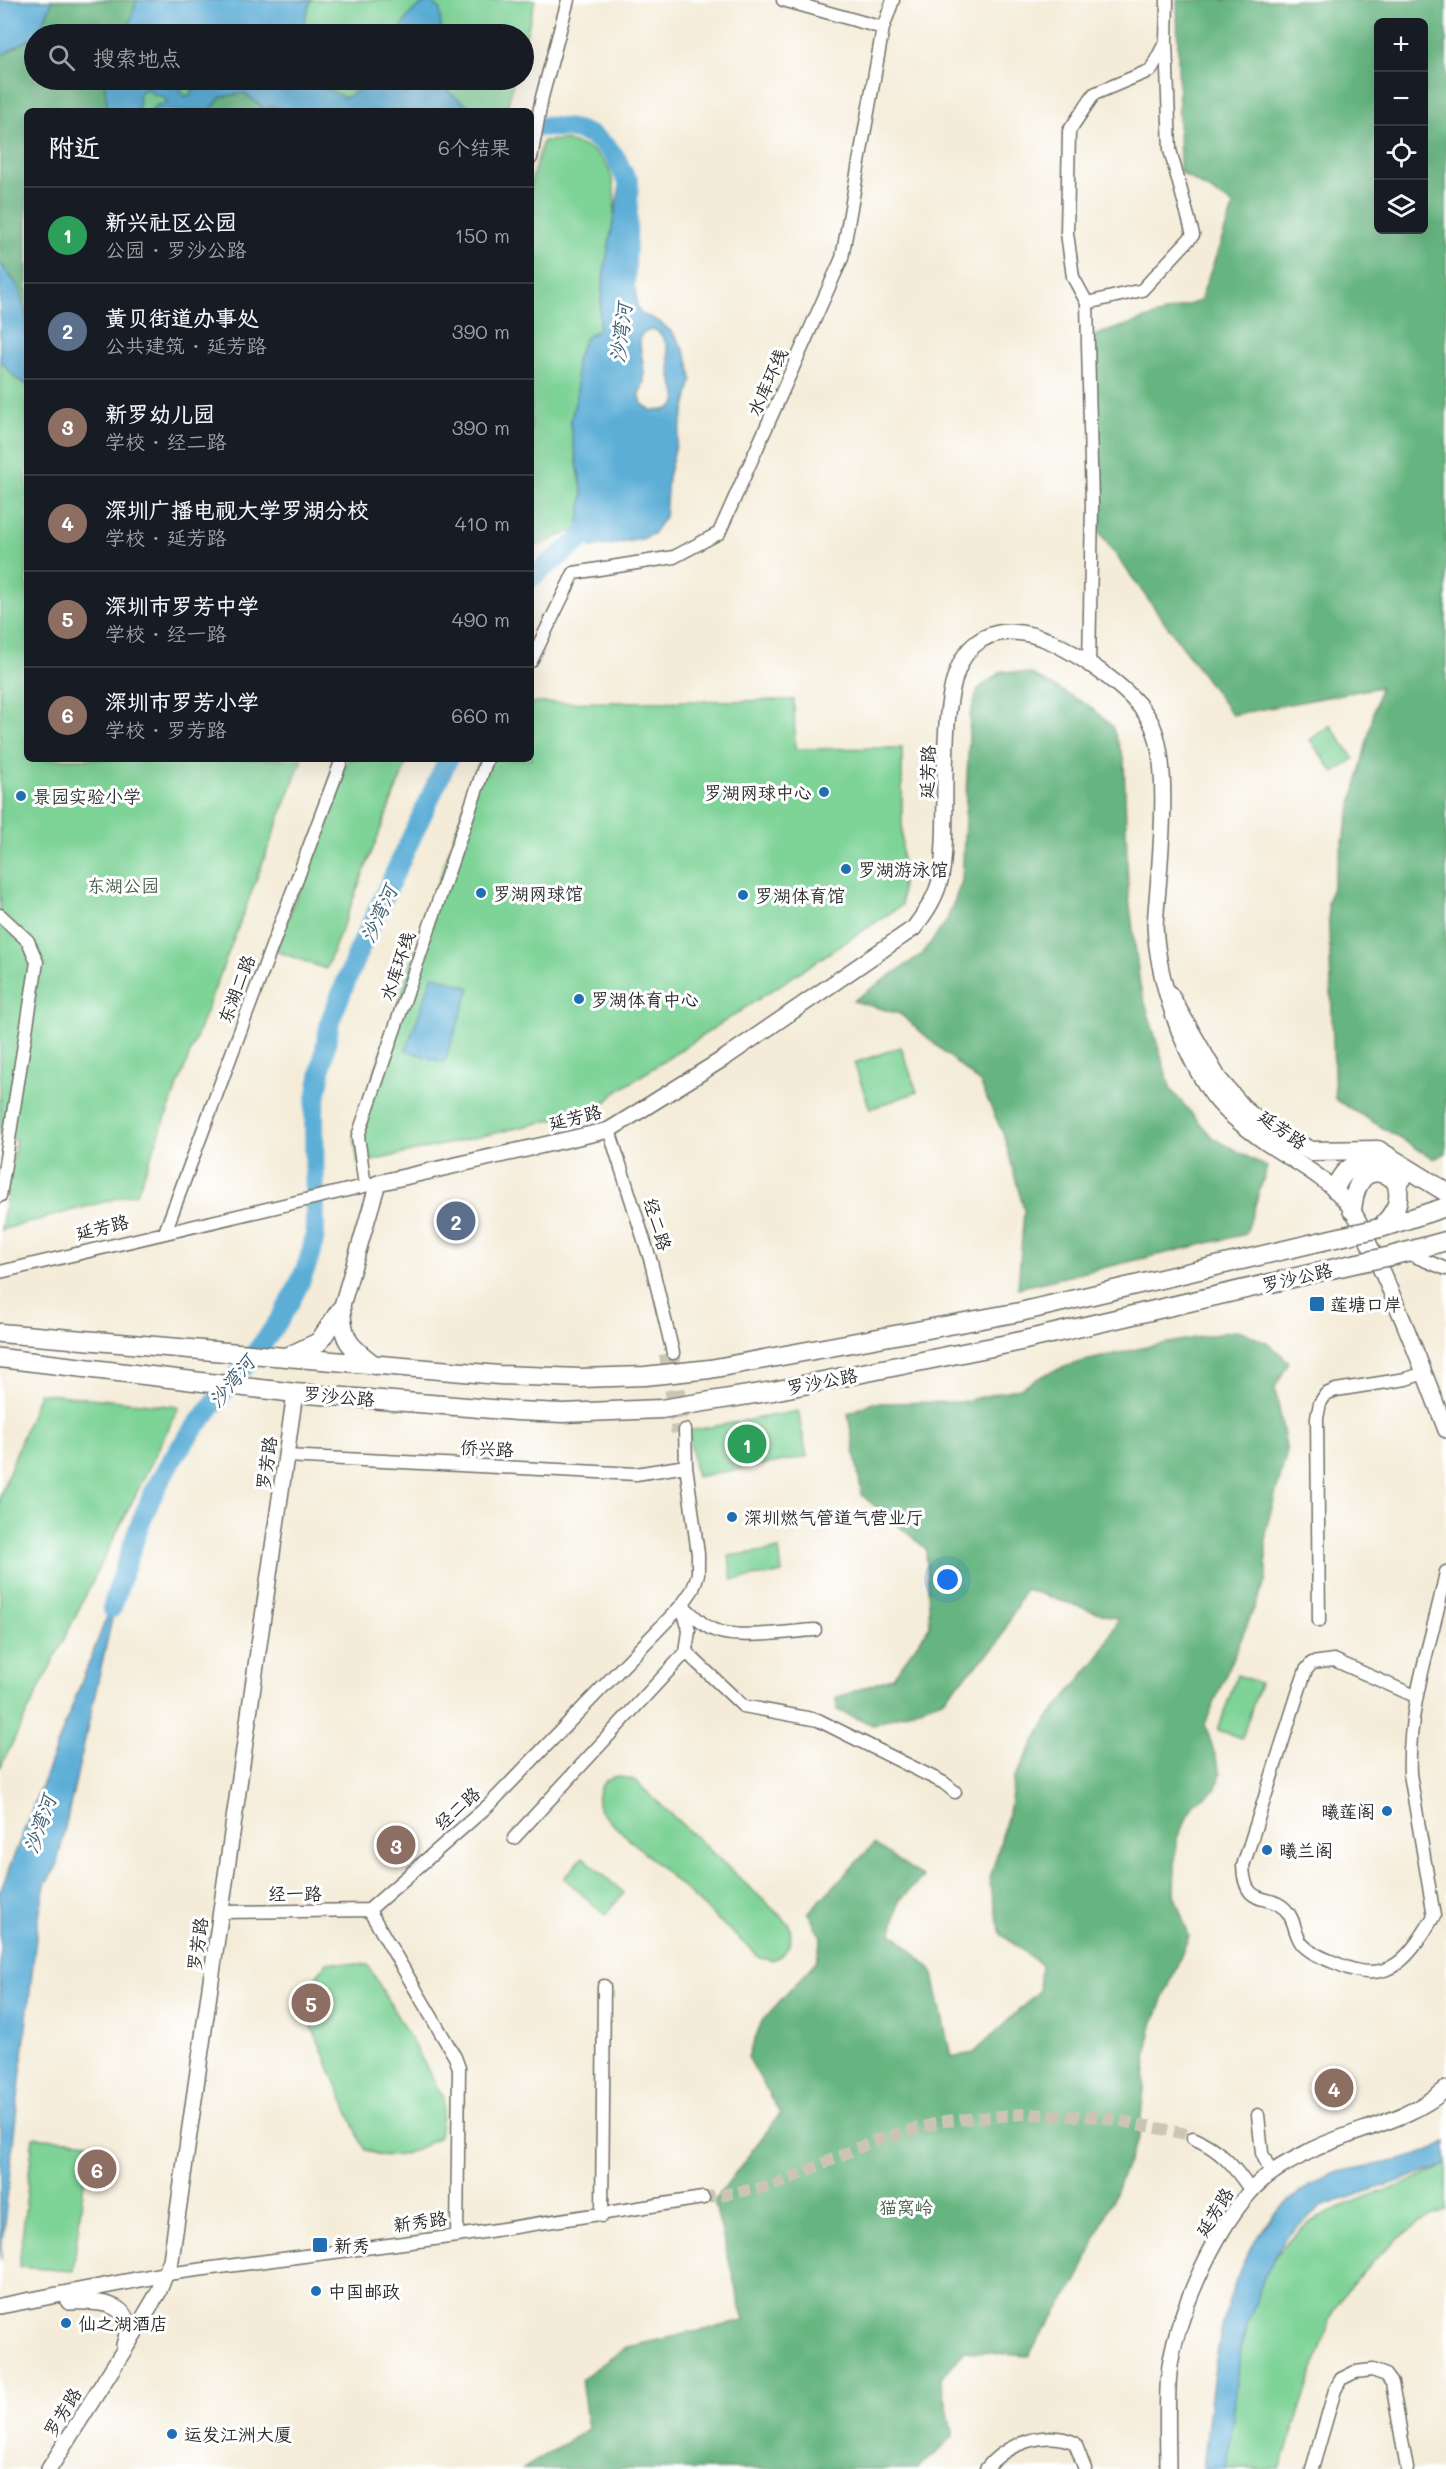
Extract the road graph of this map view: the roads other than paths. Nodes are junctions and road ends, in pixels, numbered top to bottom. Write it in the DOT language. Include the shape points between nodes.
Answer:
graph roads {
  1 [pos="568,0"];
  2 [pos="783,0"];
  3 [pos="893,0"];
  4 [pos="1167,0"];
  5 [pos="883,28"];
  6 [pos="1166,41"];
  7 [pos="534,141"];
  8 [pos="1087,303"];
  9 [pos="534,655"];
  10 [pos="1089,666"];
  11 [pos="341,762"];
  12 [pos="486,762"];
  13 [pos="0,915"];
  14 [pos="1169,995"];
  15 [pos="609,1130"];
  16 [pos="371,1185"];
  17 [pos="1335,1189"];
  18 [pos="1446,1192"];
  19 [pos="0,1196"];
  20 [pos="1446,1200"];
  21 [pos="1446,1207"];
  22 [pos="1352,1210"];
  23 [pos="1380,1228"];
  24 [pos="165,1232"];
  25 [pos="1446,1240"];
  26 [pos="1399,1254"];
  27 [pos="1446,1269"];
  28 [pos="0,1272"];
  29 [pos="341,1309"];
  30 [pos="0,1330"];
  31 [pos="669,1354"];
  32 [pos="287,1357"];
  33 [pos="0,1358"];
  34 [pos="375,1366"];
  35 [pos="1424,1373"];
  36 [pos="289,1392"];
  37 [pos="1446,1430"];
  38 [pos="681,1432"];
  39 [pos="286,1456"];
  40 [pos="686,1466"];
  41 [pos="1446,1572"];
  42 [pos="682,1605"];
  43 [pos="1319,1621"];
  44 [pos="815,1630"];
  45 [pos="686,1652"];
  46 [pos="1415,1696"];
  47 [pos="955,1792"];
  48 [pos="514,1838"];
  49 [pos="369,1910"];
  50 [pos="221,1912"];
  51 [pos="1440,1916"];
  52 [pos="604,1986"];
  53 [pos="1446,2089"];
  54 [pos="1258,2115"];
  55 [pos="1193,2138"];
  56 [pos="1271,2173"];
  57 [pos="1251,2191"];
  58 [pos="703,2198"];
  59 [pos="602,2216"];
  60 [pos="457,2236"];
  61 [pos="167,2274"];
  62 [pos="7,2305"];
  63 [pos="120,2356"];
  64 [pos="1403,2449"];
  65 [pos="49,2469"];
  66 [pos="986,2469"];
  67 [pos="1085,2469"];
  68 [pos="1168,2469"];
  69 [pos="1312,2469"];
  70 [pos="1399,2469"];
  71 [pos="1407,2469"];
  1 -- 7 [label="street"];
  2 -- 5 [label="street"];
  3 -- 5 [label="street, 水库环线"];
  4 -- 6 [label="street"];
  5 -- 9 [label="street, 水库环线" via="842,258 719,533 674,557 574,573"];
  6 -- 8 [label="street" via="1151,70 1094,94 1069,131 1067,233 1073,277"];
  6 -- 8 [label="street" via="1170,150 1193,235 1142,290"];
  8 -- 10 [label="street" via="1092,505"];
  10 -- 14 [label="main road, 延芳路" via="1137,702 1150,720 1162,757 1155,926 1160,971"];
  10 -- 15 [label="main road, 延芳路" via="1056,644 1016,631 992,635 973,646 957,664 949,708 940,878 930,906 914,928 726,1057"];
  11 -- 24 [label="street, 东湖二路"];
  12 -- 16 [label="street, 水库环线" via="358,1136"];
  13 -- 19 [label="street" via="28,941 37,962"];
  14 -- 17 [label="main road, 延芳路" via="1189,1053 1214,1096 1251,1131"];
  14 -- 18 [label="highway" via="1218,1080 1267,1129 1311,1151 1378,1150"];
  15 -- 16 [label="main road, 延芳路"];
  15 -- 31 [label="street, 经二路" via="654,1273"];
  16 -- 24 [label="street, 延芳路"];
  16 -- 29 [label="main road"];
  17 -- 20 [label="highway" via="1344,1173 1369,1163 1387,1168 1420,1192"];
  17 -- 22 [label="main road, 延芳路"];
  21 -- 23 [label="highway"];
  22 -- 23 [label="highway" via="1360,1180 1369,1173 1388,1175 1395,1180 1399,1195 1390,1217"];
  22 -- 35 [label="main road, 延芳路" via="1397,1302"];
  23 -- 34 [label="highway, 罗沙公路, bridge" via="1020,1312 710,1369 580,1378"];
  24 -- 28 [label="street, 延芳路"];
  25 -- 26 [label="highway"];
  26 -- 27 [label="street"];
  26 -- 36 [label="highway, 罗沙公路, bridge" via="1023,1340 773,1391 661,1409 517,1411"];
  29 -- 32 [label="highway" via="319,1342"];
  29 -- 34 [label="highway" via="343,1334 348,1343"];
  30 -- 32 [label="highway, 罗沙公路"];
  32 -- 34 [label="highway, 罗沙公路"];
  33 -- 36 [label="highway, 罗沙公路"];
  35 -- 37 [label="main road, 延芳路"];
  35 -- 43 [label="street" via="1336,1390 1326,1394 1320,1404 1316,1436"];
  36 -- 39 [label="main road, 罗芳路"];
  38 -- 40 [label="street, 经二路"];
  39 -- 40 [label="street, 侨兴路" via="636,1474"];
  39 -- 50 [label="main road, 罗芳路"];
  40 -- 42 [label="street, 经二路" via="698,1575"];
  41 -- 46 [label="street"];
  42 -- 44 [label="street" via="708,1628 719,1632"];
  42 -- 45 [label="street" via="690,1631"];
  42 -- 49 [label="street, 经二路" via="491,1803"];
  45 -- 47 [label="street" via="743,1706 818,1720"];
  45 -- 48 [label="street"];
  46 -- 51 [label="street" via="1408,1750 1410,1773"];
  46 -- 51 [label="street" via="1334,1660 1312,1663 1305,1670 1243,1866 1244,1879 1252,1896 1282,1907 1290,1915 1304,1946 1364,1974 1379,1973 1403,1961"];
  49 -- 50 [label="street, 经一路"];
  49 -- 60 [label="street" via="459,2068"];
  50 -- 61 [label="main road, 罗芳路"];
  52 -- 59 [label="street"];
  53 -- 56 [label="main road, 延芳路" via="1410,2113 1329,2142"];
  54 -- 56 [label="street" via="1262,2153"];
  55 -- 57 [label="street" via="1214,2146"];
  56 -- 57 [label="main road, 延芳路"];
  57 -- 68 [label="main road, 延芳路" via="1222,2231 1178,2328 1169,2383"];
  58 -- 59 [label="street, 新秀路"];
  59 -- 60 [label="street, 新秀路"];
  60 -- 61 [label="street, 新秀路"];
  61 -- 62 [label="main road, 新秀路"];
  61 -- 63 [label="main road, 罗芳路"];
  62 -- 63 [label="main road" via="109,2303 118,2308 126,2324 128,2335"];
  63 -- 65 [label="main road, 罗芳路"];
  64 -- 69 [label="street" via="1389,2379 1377,2370 1354,2372 1345,2376 1335,2390"];
  64 -- 70 [label="street"];
  64 -- 71 [label="street"];
  66 -- 67 [label="street" via="1011,2450 1043,2437 1054,2437 1075,2443"];
}
